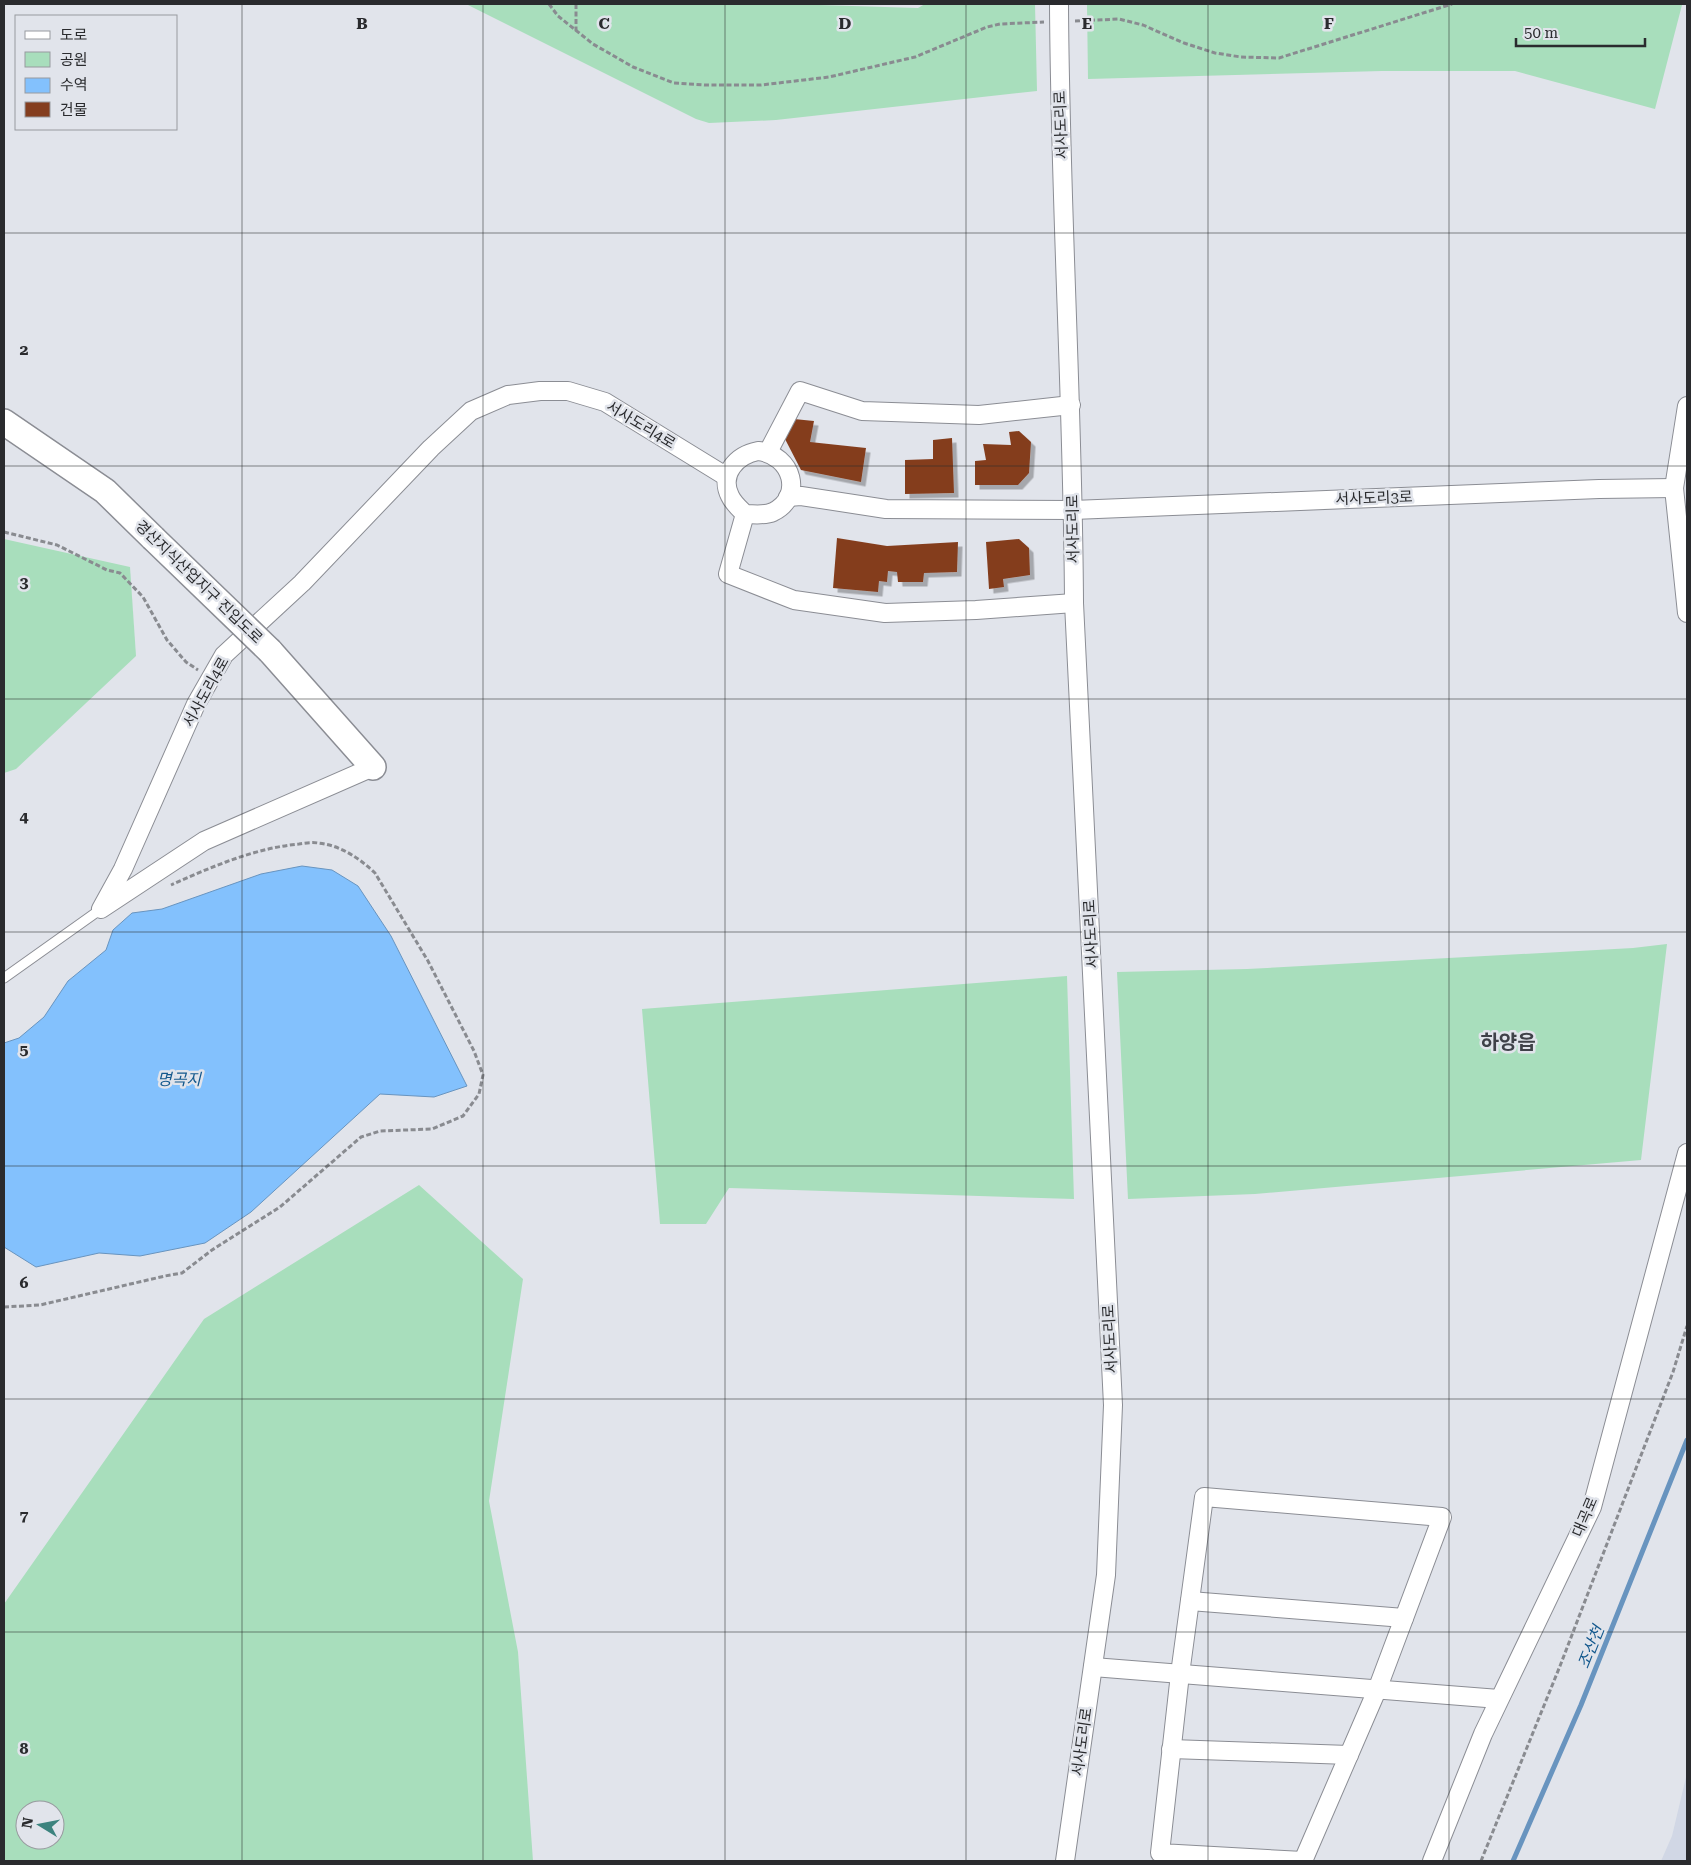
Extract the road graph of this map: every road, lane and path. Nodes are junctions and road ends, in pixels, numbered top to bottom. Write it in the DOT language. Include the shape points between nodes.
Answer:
graph roads {
  1 [pos="549,4"];
  2 [pos="576,4"];
  3 [pos="1059,4"];
  4 [pos="1452,4"];
  5 [pos="1059,22"];
  6 [pos="576,31"];
  7 [pos="1070,405"];
  8 [pos="1687,406"];
  9 [pos="4,422"];
  10 [pos="768,452"];
  11 [pos="728,476"];
  12 [pos="1674,488"];
  13 [pos="788,497"];
  14 [pos="1074,510"];
  15 [pos="745,514"];
  16 [pos="4,532"];
  17 [pos="1074,603"];
  18 [pos="1687,613"];
  19 [pos="210,679"];
  20 [pos="374,767"];
  21 [pos="166,888"];
  22 [pos="101,909"];
  23 [pos="4,978"];
  24 [pos="1687,1153"];
  25 [pos="4,1307"];
  26 [pos="1687,1326"];
  27 [pos="1190,1601"];
  28 [pos="1404,1618"];
  29 [pos="1093,1667"];
  30 [pos="1180,1674"];
  31 [pos="1377,1690"];
  32 [pos="1499,1699"];
  33 [pos="1171,1749"];
  34 [pos="1349,1755"];
  35 [pos="1065,1861"];
  36 [pos="1432,1861"];
  37 [pos="1481,1861"];
  1 -- 6 [label="path"];
  2 -- 6 [label="path"];
  3 -- 5 [label="street, 서사도리로"];
  4 -- 5 [label="path" via="1279,58 1215,53 1143,24 1119,19"];
  5 -- 6 [label="path" via="1000,24 915,57 829,77 762,85 674,83 633,67"];
  5 -- 7 [label="street, 서사도리로"];
  7 -- 10 [label="street" via="979,415 862,411 800,391"];
  7 -- 14 [label="street, 서사도리로"];
  8 -- 12 [label="street"];
  9 -- 20 [label="street, 경산지식산업지구 진입도로, bridge" via="105,491 270,651"];
  10 -- 11 [label="street" via="747,453 738,458"];
  10 -- 13 [label="street" via="786,465 791,486"];
  11 -- 15 [label="street" via="730,496"];
  11 -- 19 [label="street, 서사도리4로" via="605,402 568,390 508,395 471,411 431,448 302,583 224,655"];
  12 -- 14 [label="street, 서사도리3로"];
  12 -- 18 [label="street"];
  13 -- 14 [label="street" via="801,496 886,509"];
  13 -- 15 [label="street" via="773,512"];
  14 -- 17 [label="street, 서사도리로"];
  15 -- 17 [label="street" via="728,574 794,600 884,613"];
  16 -- 19 [label="path" via="57,544 107,570 120,572 143,597 168,640 186,662"];
  17 -- 29 [label="street, 서사도리로" via="1113,1405 1106,1576"];
  19 -- 22 [label="street, 서사도리4로" via="123,870"];
  20 -- 22 [label="street" via="204,841"];
  21 -- 25 [label="path" via="214,867 286,845 317,842 340,848 363,862 374,873 428,961 474,1051 483,1074 479,1094 463,1116 432,1129 380,1131 361,1137 280,1207 182,1273 40,1305"];
  22 -- 23 [label="lane"];
  24 -- 32 [label="street, 대곡로" via="1592,1507"];
  26 -- 37 [label="path" via="1670,1382"];
  27 -- 28 [label="street"];
  27 -- 28 [label="street" via="1204,1497 1442,1517"];
  27 -- 30 [label="street"];
  28 -- 31 [label="street"];
  29 -- 30 [label="street"];
  29 -- 35 [label="street, 서사도리로"];
  30 -- 31 [label="street"];
  30 -- 33 [label="street"];
  31 -- 32 [label="street"];
  31 -- 34 [label="street"];
  32 -- 36 [label="street, 대곡로"];
  33 -- 34 [label="street"];
  33 -- 34 [label="street" via="1160,1853 1303,1861"];
}
